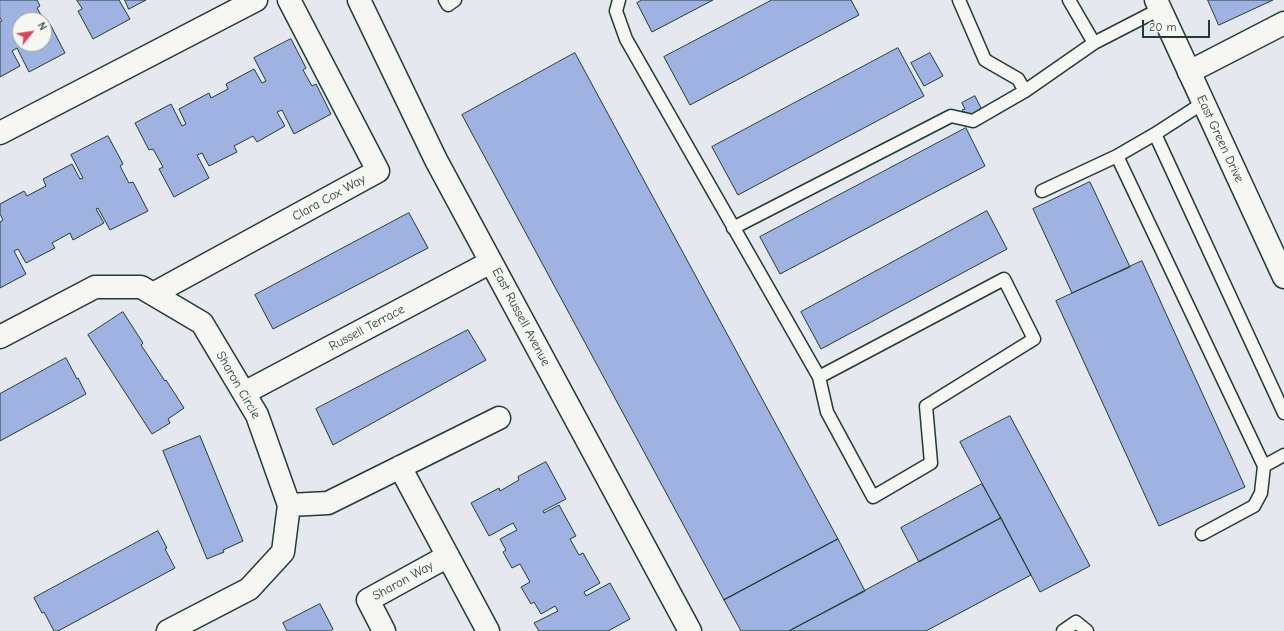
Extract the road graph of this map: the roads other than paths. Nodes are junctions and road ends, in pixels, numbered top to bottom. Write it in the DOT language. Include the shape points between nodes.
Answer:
graph roads {
  1 [pos="256,0"];
  2 [pos="290,0"];
  3 [pos="359,0"];
  4 [pos="445,0"];
  5 [pos="455,0"];
  6 [pos="619,0"];
  7 [pos="959,0"];
  8 [pos="1069,0"];
  9 [pos="1158,5"];
  10 [pos="1284,23"];
  11 [pos="1094,42"];
  12 [pos="1189,72"];
  13 [pos="1025,91"];
  14 [pos="1203,103"];
  15 [pos="0,133"];
  16 [pos="1155,134"];
  17 [pos="1117,156"];
  18 [pos="1042,191"];
  19 [pos="733,228"];
  20 [pos="491,262"];
  21 [pos="1284,277"];
  22 [pos="153,294"];
  23 [pos="0,337"];
  24 [pos="818,378"];
  25 [pos="244,393"];
  26 [pos="1284,413"];
  27 [pos="499,418"];
  28 [pos="1284,455"];
  29 [pos="1264,466"];
  30 [pos="400,467"];
  31 [pos="289,505"];
  32 [pos="1202,534"];
  33 [pos="448,556"];
  34 [pos="168,631"];
  35 [pos="384,631"];
  36 [pos="488,631"];
  37 [pos="690,631"];
  38 [pos="1063,631"];
  39 [pos="1087,631"];
  1 -- 15 [label="street"];
  2 -- 22 [label="street, Clara Cox Way" via="378,171"];
  3 -- 20 [label="street, East Russell Avenue" via="436,160"];
  4 -- 5 [label="lane" via="448,5"];
  6 -- 19 [label="lane" via="616,11 626,39"];
  7 -- 13 [label="lane" via="985,60 1018,80"];
  8 -- 11 [label="lane"];
  9 -- 11 [label="lane"];
  9 -- 12 [label="street, East Green Drive"];
  10 -- 12 [label="street"];
  11 -- 13 [label="lane"];
  12 -- 14 [label="street, East Green Drive"];
  13 -- 19 [label="lane" via="972,121 951,116"];
  14 -- 16 [label="lane"];
  14 -- 21 [label="street, East Green Drive"];
  16 -- 17 [label="lane"];
  16 -- 26 [label="lane"];
  17 -- 18 [label="lane"];
  17 -- 29 [label="lane"];
  19 -- 24 [label="lane"];
  20 -- 25 [label="street, Russell Terrace"];
  20 -- 37 [label="street, East Russell Avenue"];
  22 -- 23 [label="street, Sharon Circle" via="141,287 95,287"];
  22 -- 25 [label="street, Sharon Circle" via="202,322"];
  24 -- 24 [label="lane" via="827,412 873,497 931,463 926,406 1034,339 1004,279"];
  25 -- 31 [label="street, Sharon Circle" via="257,415"];
  27 -- 30 [label="street"];
  28 -- 29 [label="lane"];
  29 -- 32 [label="lane" via="1261,493 1254,506"];
  30 -- 31 [label="street" via="328,503"];
  30 -- 33 [label="street, Sharon Way"];
  31 -- 34 [label="street, Sharon Circle" via="283,552 249,589"];
  33 -- 35 [label="street, Sharon Way" via="368,600"];
  33 -- 36 [label="street, Sharon Way"];
  38 -- 39 [label="lane" via="1076,622"];
}
